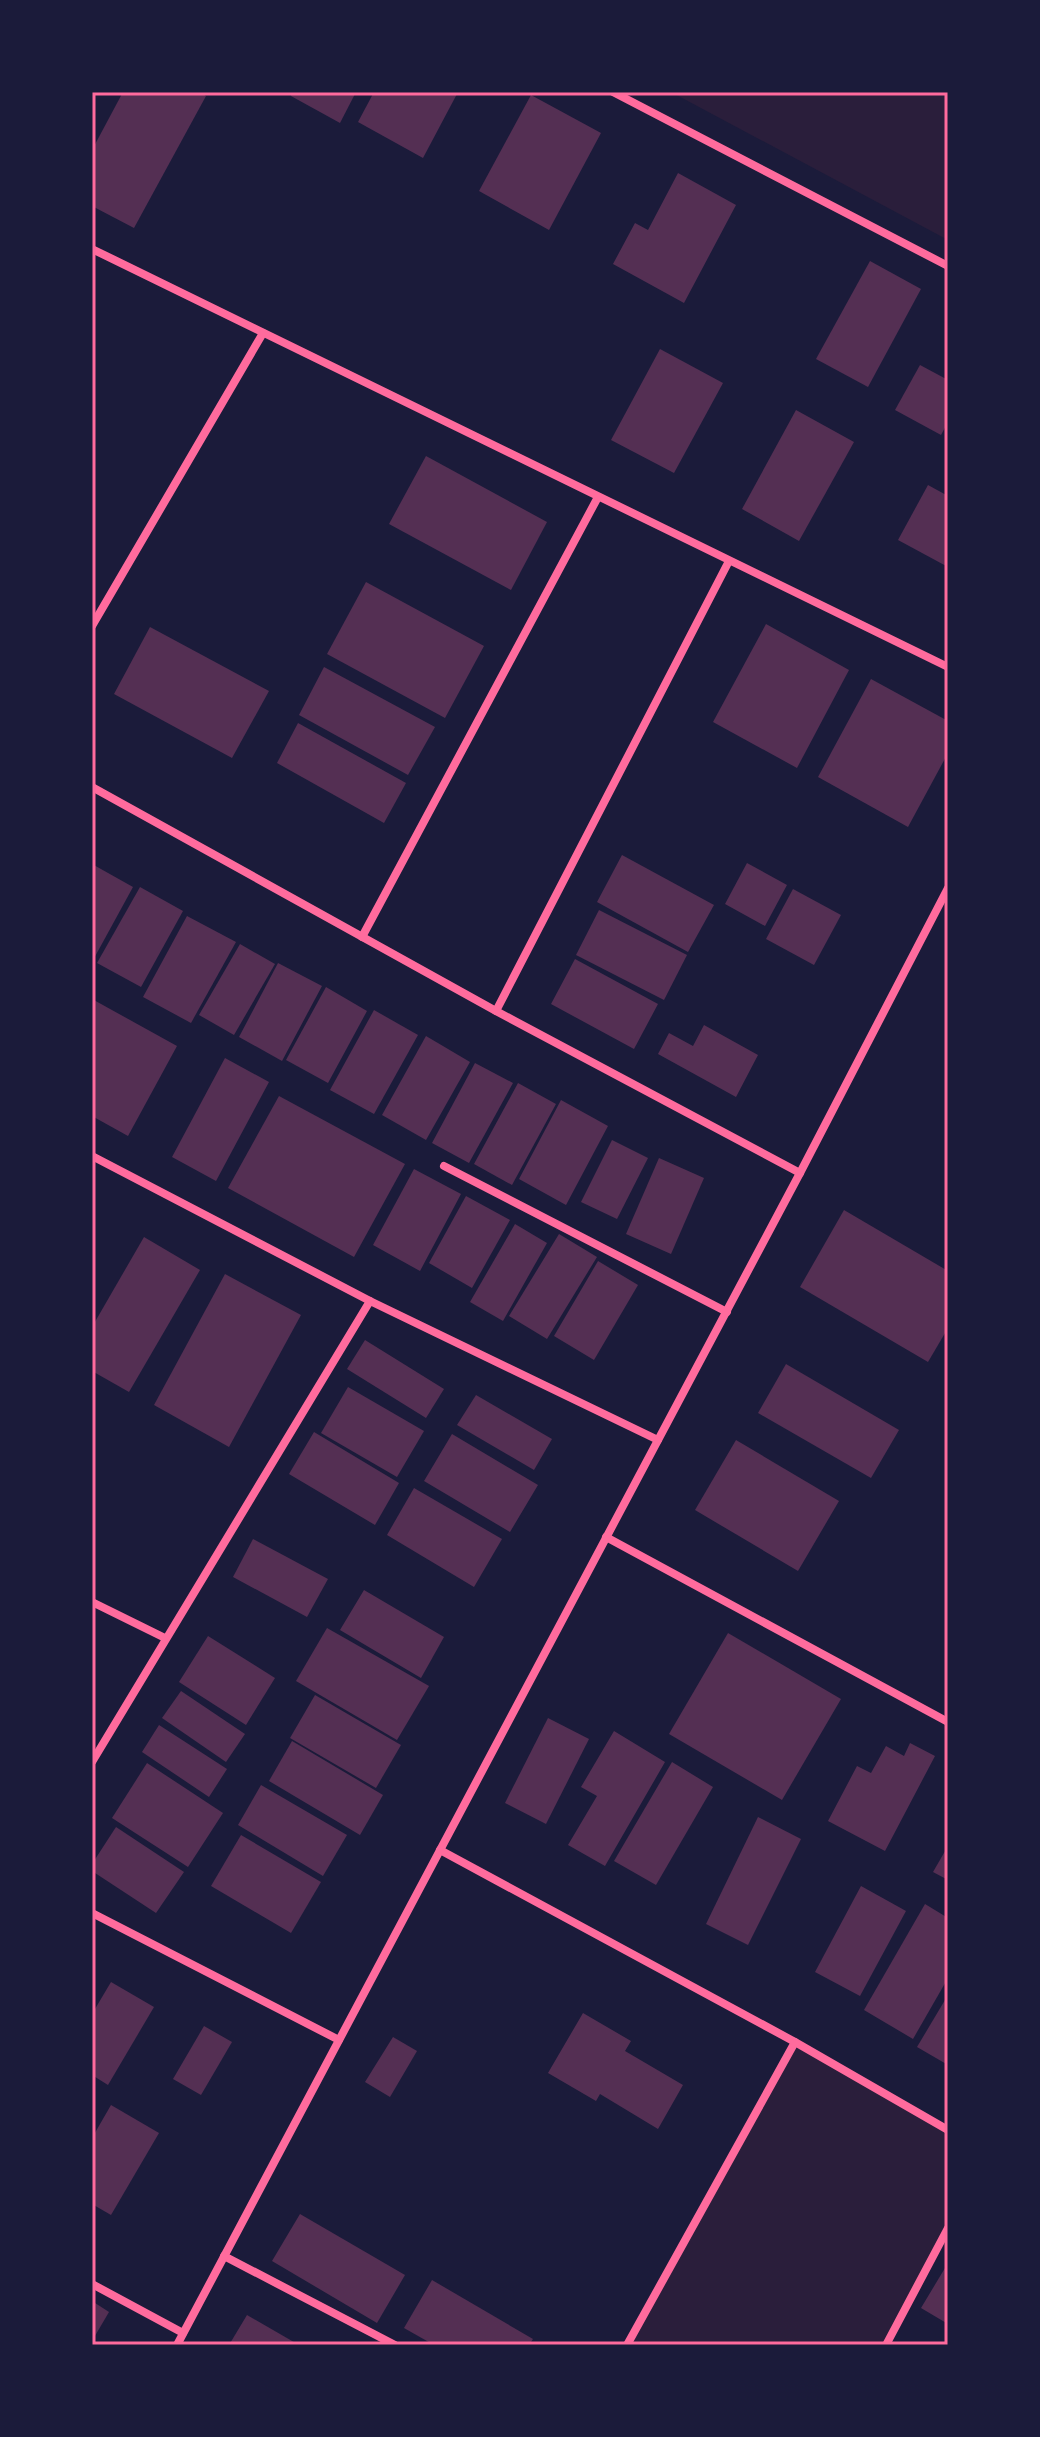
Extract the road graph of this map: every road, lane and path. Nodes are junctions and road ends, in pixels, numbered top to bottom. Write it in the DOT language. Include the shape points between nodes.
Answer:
graph roads {
  1 [pos="613,92"];
  2 [pos="92,249"];
  3 [pos="948,266"];
  4 [pos="263,333"];
  5 [pos="598,497"];
  6 [pos="729,561"];
  7 [pos="92,626"];
  8 [pos="948,667"];
  9 [pos="92,787"];
  10 [pos="948,888"];
  11 [pos="362,937"];
  12 [pos="496,1011"];
  13 [pos="92,1156"];
  14 [pos="444,1166"];
  15 [pos="800,1173"];
  16 [pos="370,1301"];
  17 [pos="727,1312"];
  18 [pos="658,1440"];
  19 [pos="606,1537"];
  20 [pos="92,1602"];
  21 [pos="165,1638"];
  22 [pos="948,1722"];
  23 [pos="92,1762"];
  24 [pos="440,1850"];
  25 [pos="92,1913"];
  26 [pos="339,2040"];
  27 [pos="795,2042"];
  28 [pos="948,2130"];
  29 [pos="948,2228"];
  30 [pos="224,2256"];
  31 [pos="92,2284"];
  32 [pos="183,2333"];
  33 [pos="177,2345"];
  34 [pos="395,2345"];
  35 [pos="627,2345"];
  36 [pos="886,2345"];
  1 -- 3 [label="street"];
  2 -- 4 [label="street"];
  4 -- 5 [label="street"];
  4 -- 7 [label="street"];
  5 -- 6 [label="street"];
  5 -- 11 [label="street"];
  6 -- 8 [label="street"];
  6 -- 12 [label="street"];
  9 -- 11 [label="street"];
  10 -- 15 [label="street"];
  11 -- 12 [label="street"];
  12 -- 15 [label="street"];
  13 -- 16 [label="street"];
  14 -- 17 [label="street"];
  15 -- 17 [label="street"];
  16 -- 18 [label="street"];
  16 -- 21 [label="street"];
  17 -- 18 [label="street"];
  18 -- 19 [label="street"];
  19 -- 22 [label="street"];
  19 -- 24 [label="street"];
  20 -- 21 [label="street"];
  21 -- 23 [label="street"];
  24 -- 26 [label="street"];
  24 -- 27 [label="street"];
  25 -- 26 [label="street"];
  26 -- 30 [label="street"];
  27 -- 28 [label="street"];
  27 -- 35 [label="street"];
  29 -- 36 [label="street"];
  30 -- 32 [label="street"];
  30 -- 34 [label="street"];
  31 -- 32 [label="street"];
  32 -- 33 [label="street"];
}
